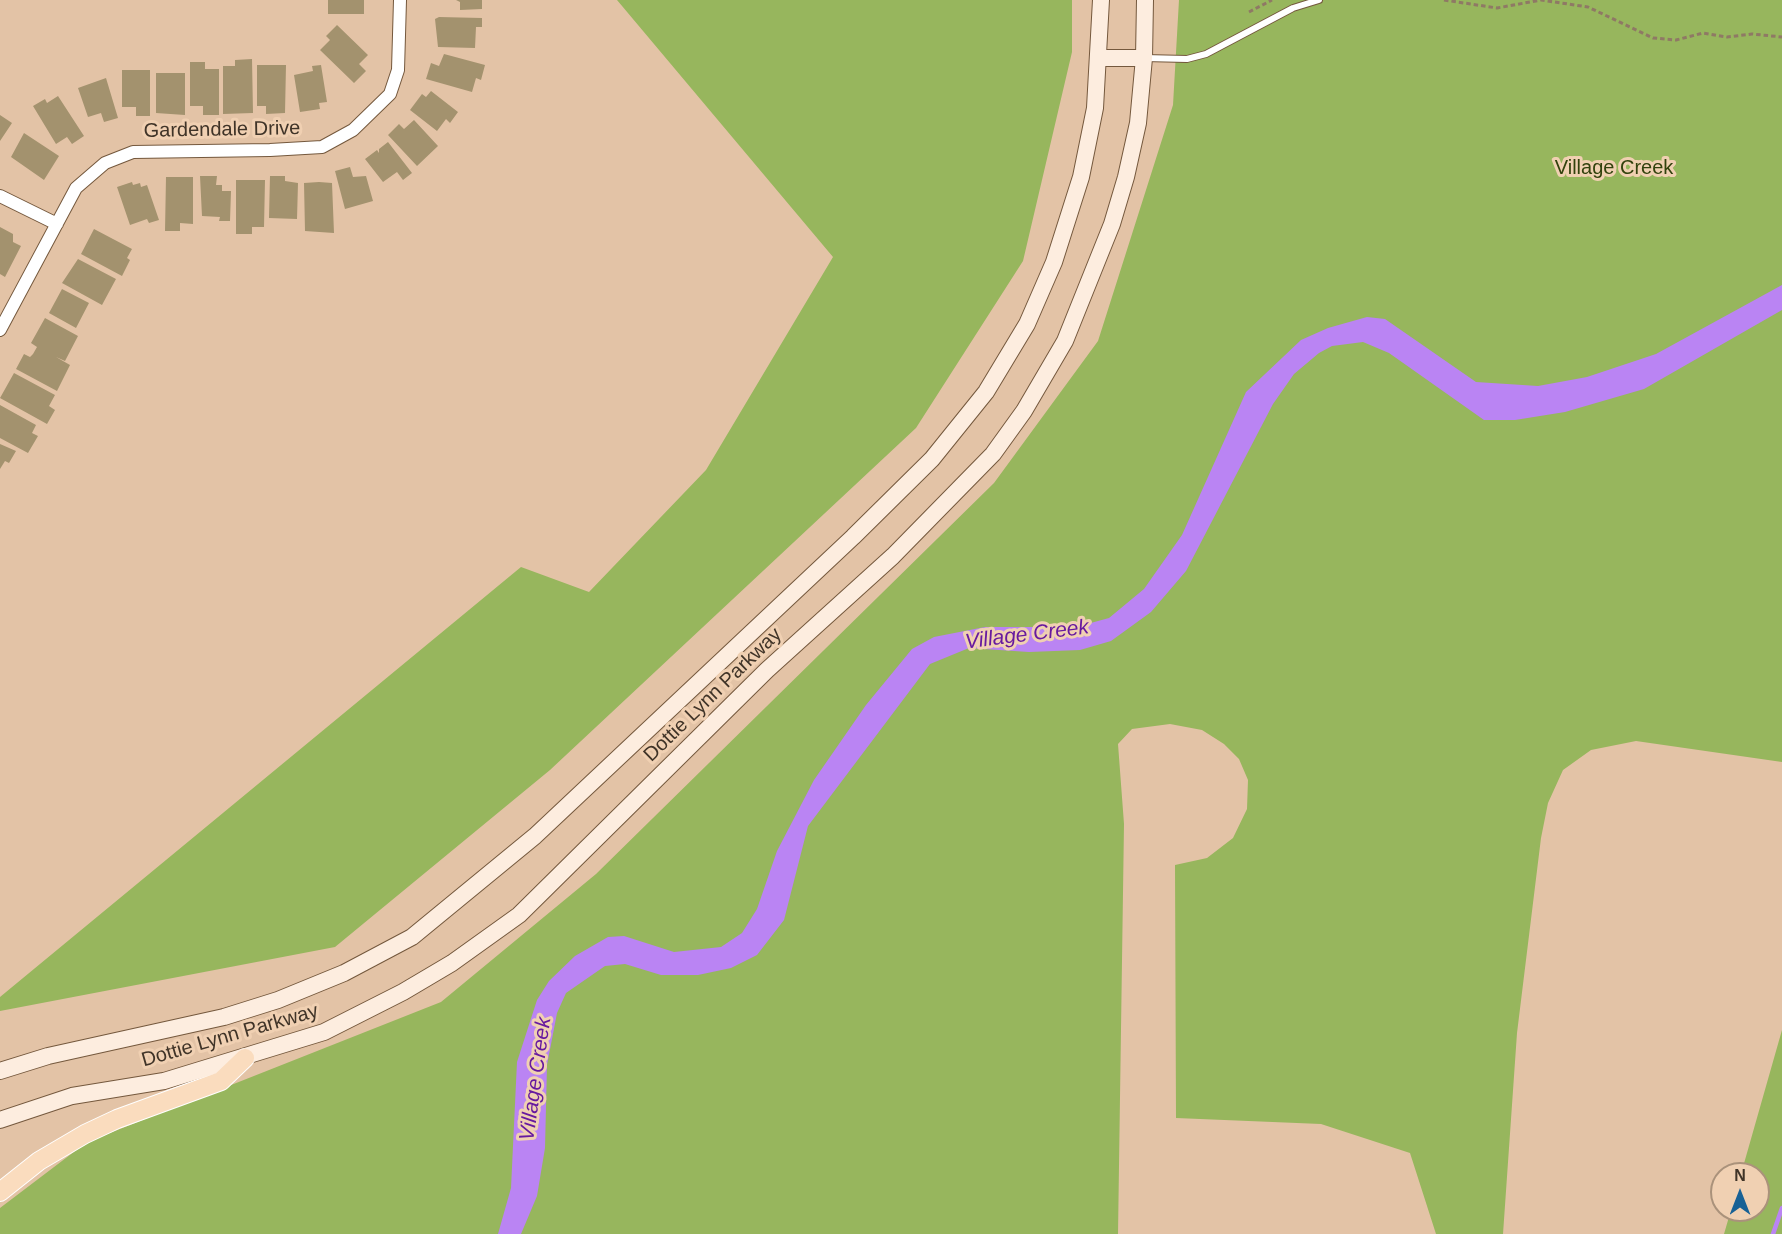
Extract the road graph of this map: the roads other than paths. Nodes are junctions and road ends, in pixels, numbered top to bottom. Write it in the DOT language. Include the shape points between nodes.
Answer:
graph roads {
  1 [pos="400,0"];
  2 [pos="1101,0"];
  3 [pos="1145,0"];
  4 [pos="1319,0"];
  5 [pos="1099,58"];
  6 [pos="1144,58"];
  7 [pos="0,196"];
  8 [pos="57,224"];
  9 [pos="0,330"];
  10 [pos="245,1058"];
  11 [pos="0,1071"];
  12 [pos="0,1120"];
  13 [pos="0,1192"];
  1 -- 8 [label="street, Gardendale Drive" via="398,70 390,94 353,130 322,147 134,152 105,163 90,174 76,188"];
  2 -- 5 [label="main road, Dottie Lynn Parkway"];
  3 -- 6 [label="main road, Dottie Lynn Parkway"];
  4 -- 6 [label="lane" via="1293,8 1206,54 1187,59"];
  5 -- 6 [label="main road"];
  5 -- 11 [label="main road, Dottie Lynn Parkway" via="1095,108 1081,177 1054,262 1027,324 986,392 932,459 853,537 535,836 412,937 344,973 224,1017 48,1056"];
  6 -- 10 [label="main road, Dottie Lynn Parkway" via="1138,123 1126,177 1086,294 1065,341 1024,411 993,454 893,555 687,747 519,915 403,992 324,1032"];
  7 -- 8 [label="street"];
  8 -- 9 [label="street, Gardendale Drive"];
  10 -- 12 [label="main road, Dottie Lynn Parkway" via="164,1081 72,1096"];
  10 -- 13 [label="main road" via="221,1081 85,1134 39,1161"];
}
